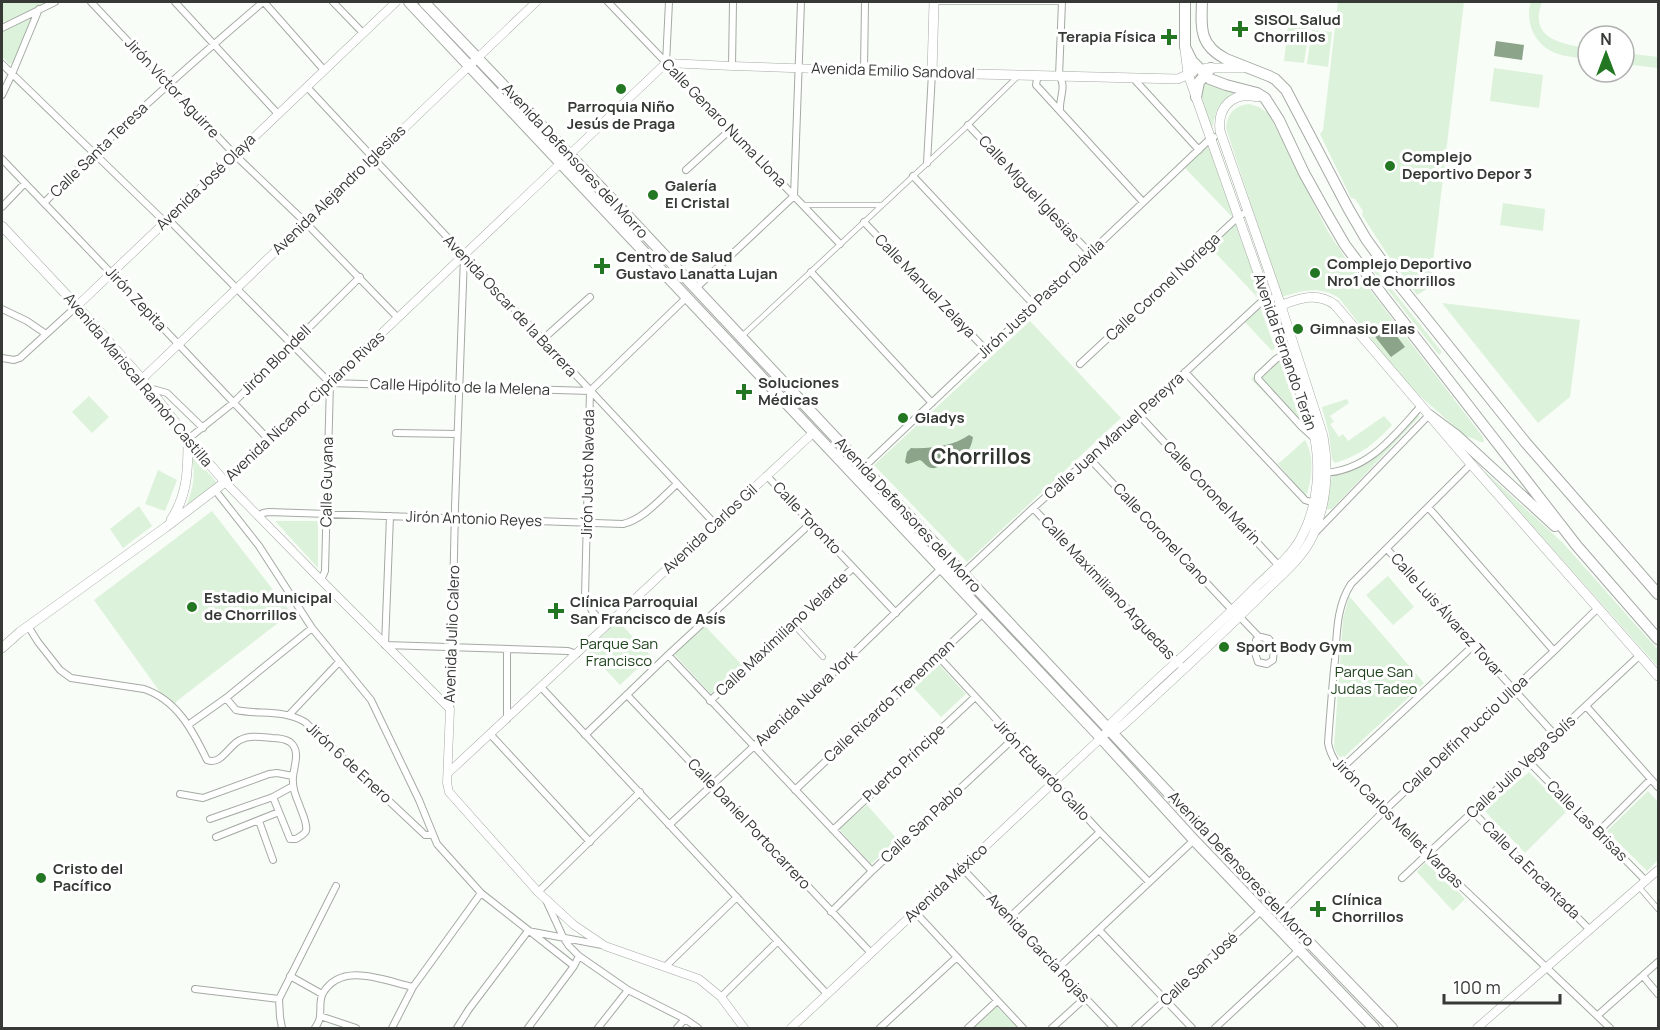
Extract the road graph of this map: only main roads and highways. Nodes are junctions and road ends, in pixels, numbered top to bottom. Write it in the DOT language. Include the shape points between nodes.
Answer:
graph roads {
  1 [pos="409,2"];
  2 [pos="424,2"];
  3 [pos="934,2"];
  4 [pos="1185,2"];
  5 [pos="1202,2"];
  6 [pos="1185,47"];
  7 [pos="1252,68"];
  8 [pos="1205,71"];
  9 [pos="1188,74"];
  10 [pos="1196,97"];
  11 [pos="1269,104"];
  12 [pos="565,158"];
  13 [pos="2,226"];
  14 [pos="1274,303"];
  15 [pos="1429,415"];
  16 [pos="188,439"];
  17 [pos="1322,473"];
  18 [pos="225,482"];
  19 [pos="166,527"];
  20 [pos="1577,546"];
  21 [pos="945,564"];
  22 [pos="1282,568"];
  23 [pos="958,578"];
  24 [pos="1659,594"];
  25 [pos="1659,639"];
  26 [pos="2,648"];
  27 [pos="1659,676"];
  28 [pos="1106,734"];
  29 [pos="1374,1029"];
  30 [pos="1392,1029"];
  1 -- 12 [label="main road, Avenida Defensores del Morro"];
  2 -- 12 [label="main road, Avenida Defensores del Morro" via="479,58"];
  3 -- 9 [label="main road, Avenida Emilio Sandoval" via="932,73 1178,79"];
  4 -- 6 [label="main road"];
  5 -- 7 [label="main road" via="1201,30 1208,45 1219,56"];
  6 -- 8 [label="main road" via="1192,61"];
  6 -- 9 [label="main road, Avenida Fernando Terán"];
  7 -- 8 [label="main road, Avenida Emilio Sandoval"];
  7 -- 24 [label="main road" via="1275,79 1286,90 1366,239 1401,287 1526,443"];
  8 -- 9 [label="main road, Avenida Emilio Sandoval"];
  8 -- 10 [label="main road"];
  8 -- 11 [label="main road" via="1217,82 1257,93"];
  9 -- 10 [label="main road, Avenida Fernando Terán"];
  10 -- 14 [label="main road, Avenida Fernando Terán" via="1238,217"];
  11 -- 14 [label="main road, Avenida Fernando Terán" via="1249,95 1240,97 1225,106 1219,122"];
  11 -- 20 [label="main road" via="1345,245"];
  12 -- 21 [label="main road, Avenida Defensores del Morro" via="687,297"];
  12 -- 21 [label="main road, Avenida Defensores del Morro" via="741,337 863,468"];
  13 -- 16 [label="main road, Avenida Mariscal Ramón Castilla" via="142,379"];
  14 -- 15 [label="main road" via="1308,296 1331,302"];
  14 -- 17 [label="main road, Avenida Fernando Terán" via="1316,439"];
  14 -- 17 [label="main road, Avenida Fernando Terán" via="1323,436 1326,455"];
  15 -- 20 [label="main road"];
  15 -- 27 [label="main road"];
  16 -- 18 [label="main road, Avenida Mariscal Ramón Castilla"];
  16 -- 19 [label="main road" via="186,487"];
  17 -- 22 [label="main road, Avenida Fernando Terán" via="1303,535"];
  17 -- 22 [label="main road, Avenida Fernando Terán" via="1324,496 1313,534 1306,547"];
  18 -- 19 [label="main road, Avenida Nicanor Cipriano Rivas"];
  19 -- 26 [label="main road, Avenida Nicanor Cipriano Rivas"];
  20 -- 25 [label="main road"];
  21 -- 23 [label="main road, Avenida Defensores del Morro"];
  22 -- 28 [label="main road, Avenida Fernando Terán" via="1112,723"];
  23 -- 28 [label="main road, Avenida Defensores del Morro"];
  23 -- 28 [label="main road, Avenida Defensores del Morro" via="983,613"];
  28 -- 29 [label="main road, Avenida Defensores del Morro" via="1194,840"];
  28 -- 30 [label="main road, Avenida Defensores del Morro"];
}
